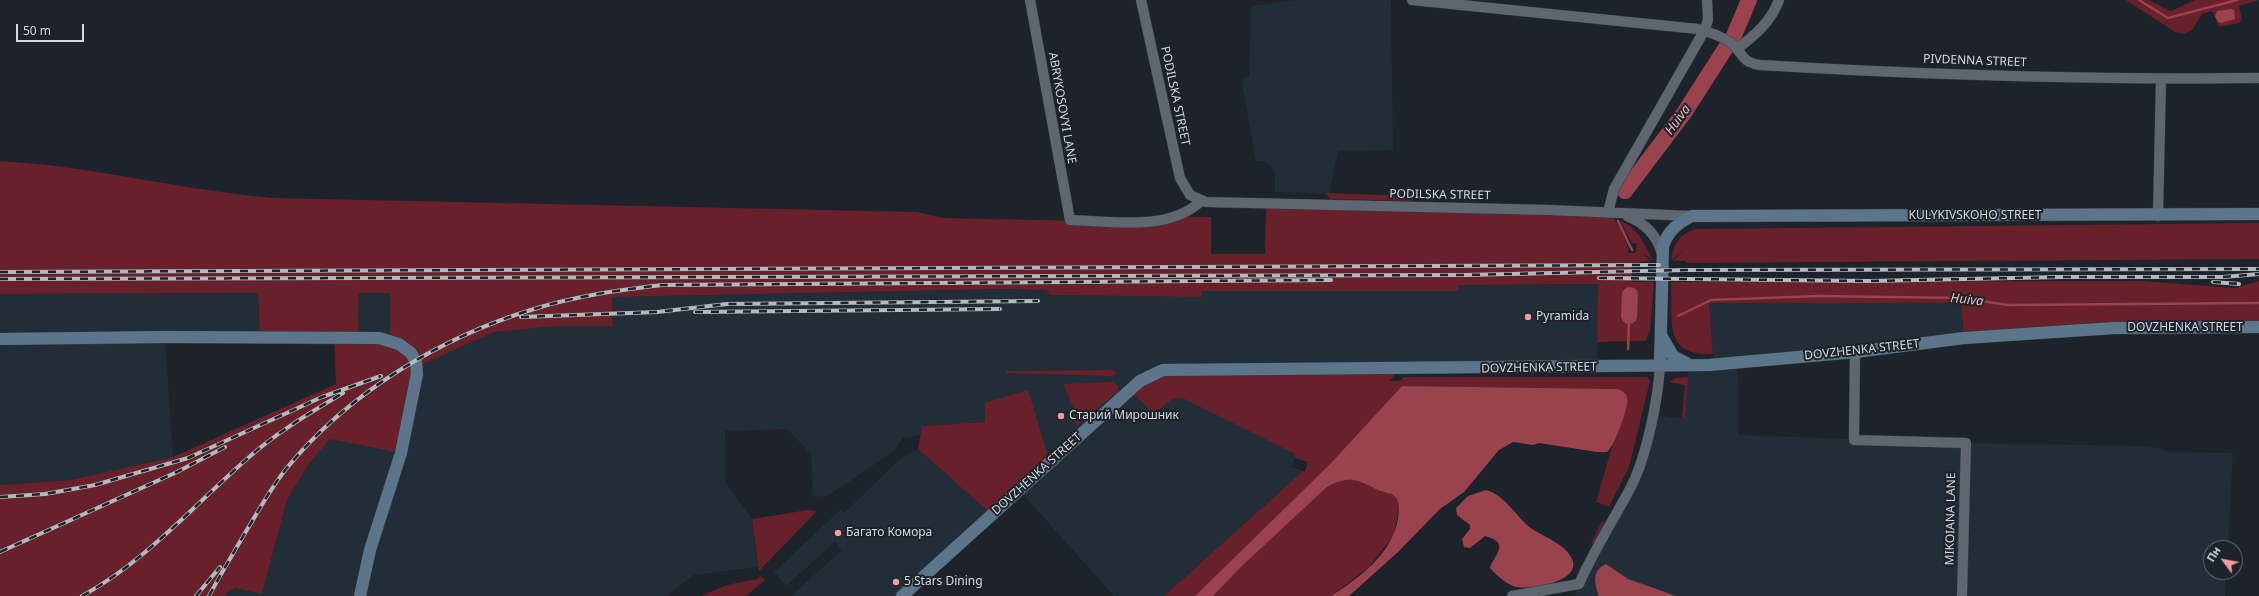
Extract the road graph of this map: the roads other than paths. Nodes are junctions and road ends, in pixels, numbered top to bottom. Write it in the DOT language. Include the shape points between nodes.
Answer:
graph roads {
  1 [pos="1030,0"];
  2 [pos="1141,0"];
  3 [pos="1412,0"];
  4 [pos="1707,0"];
  5 [pos="1779,0"];
  6 [pos="1704,30"];
  7 [pos="1737,48"];
  8 [pos="2259,78"];
  9 [pos="2161,79"];
  10 [pos="1201,201"];
  11 [pos="1613,213"];
  12 [pos="2259,214"];
  13 [pos="1692,216"];
  14 [pos="2158,216"];
  15 [pos="1662,256"];
  16 [pos="2259,327"];
  17 [pos="1660,334"];
  18 [pos="0,339"];
  19 [pos="1855,352"];
  20 [pos="1660,364"];
  21 [pos="1640,366"];
  22 [pos="1691,366"];
  23 [pos="1579,584"];
  24 [pos="360,596"];
  25 [pos="902,596"];
  26 [pos="1512,596"];
  27 [pos="1575,596"];
  28 [pos="1962,596"];
  1 -- 10 [label="street, ABRYKOSOVYI LANE" via="1070,220 1155,221 1183,214"];
  2 -- 10 [label="street, PODILSKA STREET" via="1180,178 1188,192"];
  3 -- 6 [label="street, PIVDENNA STREET"];
  4 -- 6 [label="street" via="1708,20"];
  5 -- 7 [label="street" via="1764,26"];
  6 -- 7 [label="street, PIVDENNA STREET" via="1725,39"];
  6 -- 11 [label="street" via="1614,189"];
  7 -- 9 [label="street, PIVDENNA STREET" via="1744,60 1760,65 1867,71"];
  8 -- 9 [label="street, PIVDENNA STREET"];
  9 -- 14 [label="street"];
  10 -- 11 [label="street, PODILSKA STREET"];
  11 -- 13 [label="street, PODILSKA STREET"];
  11 -- 15 [label="street" via="1646,226 1655,238"];
  12 -- 14 [label="street, KULYKIVSKOHO STREET"];
  13 -- 14 [label="street, KULYKIVSKOHO STREET"];
  13 -- 15 [label="street" via="1671,231 1665,240"];
  15 -- 17 [label="street"];
  16 -- 19 [label="street, DOVZHENKA STREET" via="2114,328 1964,338"];
  17 -- 20 [label="street"];
  17 -- 21 [label="street" via="1655,349"];
  17 -- 22 [label="street" via="1673,356"];
  18 -- 24 [label="street" via="379,338 404,347 416,362 416,383 401,453 370,550"];
  19 -- 22 [label="street, DOVZHENKA STREET"];
  19 -- 28 [label="street, MIKOIANA LANE" via="1854,440 1966,443"];
  20 -- 21 [label="street, DOVZHENKA STREET"];
  20 -- 22 [label="street, DOVZHENKA STREET"];
  20 -- 23 [label="street" via="1641,463"];
  21 -- 25 [label="street, DOVZHENKA STREET" via="1181,369 1155,372 1137,384"];
  23 -- 26 [label="street"];
  23 -- 27 [label="street"];
}
